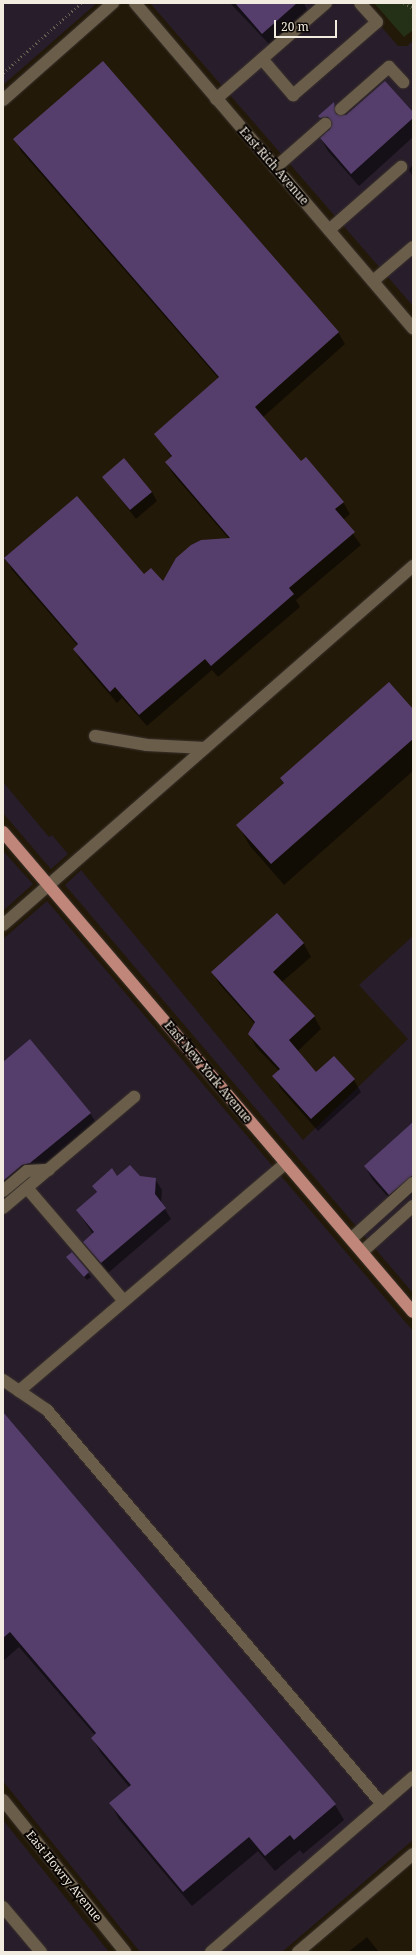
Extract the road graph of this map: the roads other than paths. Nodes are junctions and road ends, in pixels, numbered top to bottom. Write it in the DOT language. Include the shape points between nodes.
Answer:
graph roads {
  1 [pos="113,3"];
  2 [pos="135,3"];
  3 [pos="326,3"];
  4 [pos="360,3"];
  5 [pos="262,60"];
  6 [pos="402,82"];
  7 [pos="216,99"];
  8 [pos="3,100"];
  9 [pos="341,109"];
  10 [pos="325,124"];
  11 [pos="401,167"];
  12 [pos="275,168"];
  13 [pos="329,230"];
  14 [pos="413,247"];
  15 [pos="373,281"];
  16 [pos="412,325"];
  17 [pos="413,566"];
  18 [pos="95,736"];
  19 [pos="205,748"];
  20 [pos="3,832"];
  21 [pos="49,884"];
  22 [pos="3,925"];
  23 [pos="134,1097"];
  24 [pos="286,1163"];
  25 [pos="48,1170"];
  26 [pos="413,1183"];
  27 [pos="28,1188"];
  28 [pos="3,1191"];
  29 [pos="413,1206"];
  30 [pos="3,1208"];
  31 [pos="351,1239"];
  32 [pos="362,1252"];
  33 [pos="124,1300"];
  34 [pos="413,1312"];
  35 [pos="3,1380"];
  36 [pos="19,1391"];
  37 [pos="413,1777"];
  38 [pos="3,1800"];
  39 [pos="382,1804"];
  40 [pos="413,1854"];
  41 [pos="4,1910"];
  42 [pos="41,1952"];
  43 [pos="125,1952"];
  44 [pos="211,1952"];
  45 [pos="298,1952"];
  1 -- 8 [label="street"];
  2 -- 7 [label="street, East Rich Avenue"];
  3 -- 5 [label="street"];
  4 -- 5 [label="street" via="377,22 293,95"];
  5 -- 7 [label="street"];
  6 -- 9 [label="street" via="389,66"];
  7 -- 12 [label="street, East Rich Avenue"];
  10 -- 12 [label="street"];
  11 -- 13 [label="street"];
  12 -- 13 [label="street, East Rich Avenue"];
  13 -- 15 [label="street, East Rich Avenue"];
  14 -- 15 [label="street"];
  15 -- 16 [label="street, East Rich Avenue"];
  17 -- 19 [label="street"];
  18 -- 19 [label="street" via="148,745"];
  19 -- 21 [label="street"];
  20 -- 21 [label="main road, East New York Avenue"];
  21 -- 22 [label="street"];
  21 -- 24 [label="main road, East New York Avenue"];
  23 -- 25 [label="street"];
  24 -- 31 [label="main road, East New York Avenue"];
  24 -- 33 [label="street"];
  25 -- 27 [label="street"];
  25 -- 28 [label="street" via="27,1171"];
  26 -- 31 [label="street"];
  27 -- 30 [label="street"];
  27 -- 33 [label="street"];
  29 -- 32 [label="street"];
  31 -- 32 [label="main road, East New York Avenue"];
  32 -- 34 [label="main road, East New York Avenue"];
  33 -- 36 [label="street"];
  35 -- 36 [label="street"];
  36 -- 39 [label="street" via="47,1410"];
  37 -- 39 [label="street"];
  38 -- 43 [label="street, East Howry Avenue"];
  39 -- 44 [label="street"];
  40 -- 45 [label="street"];
  41 -- 42 [label="street"];
}
